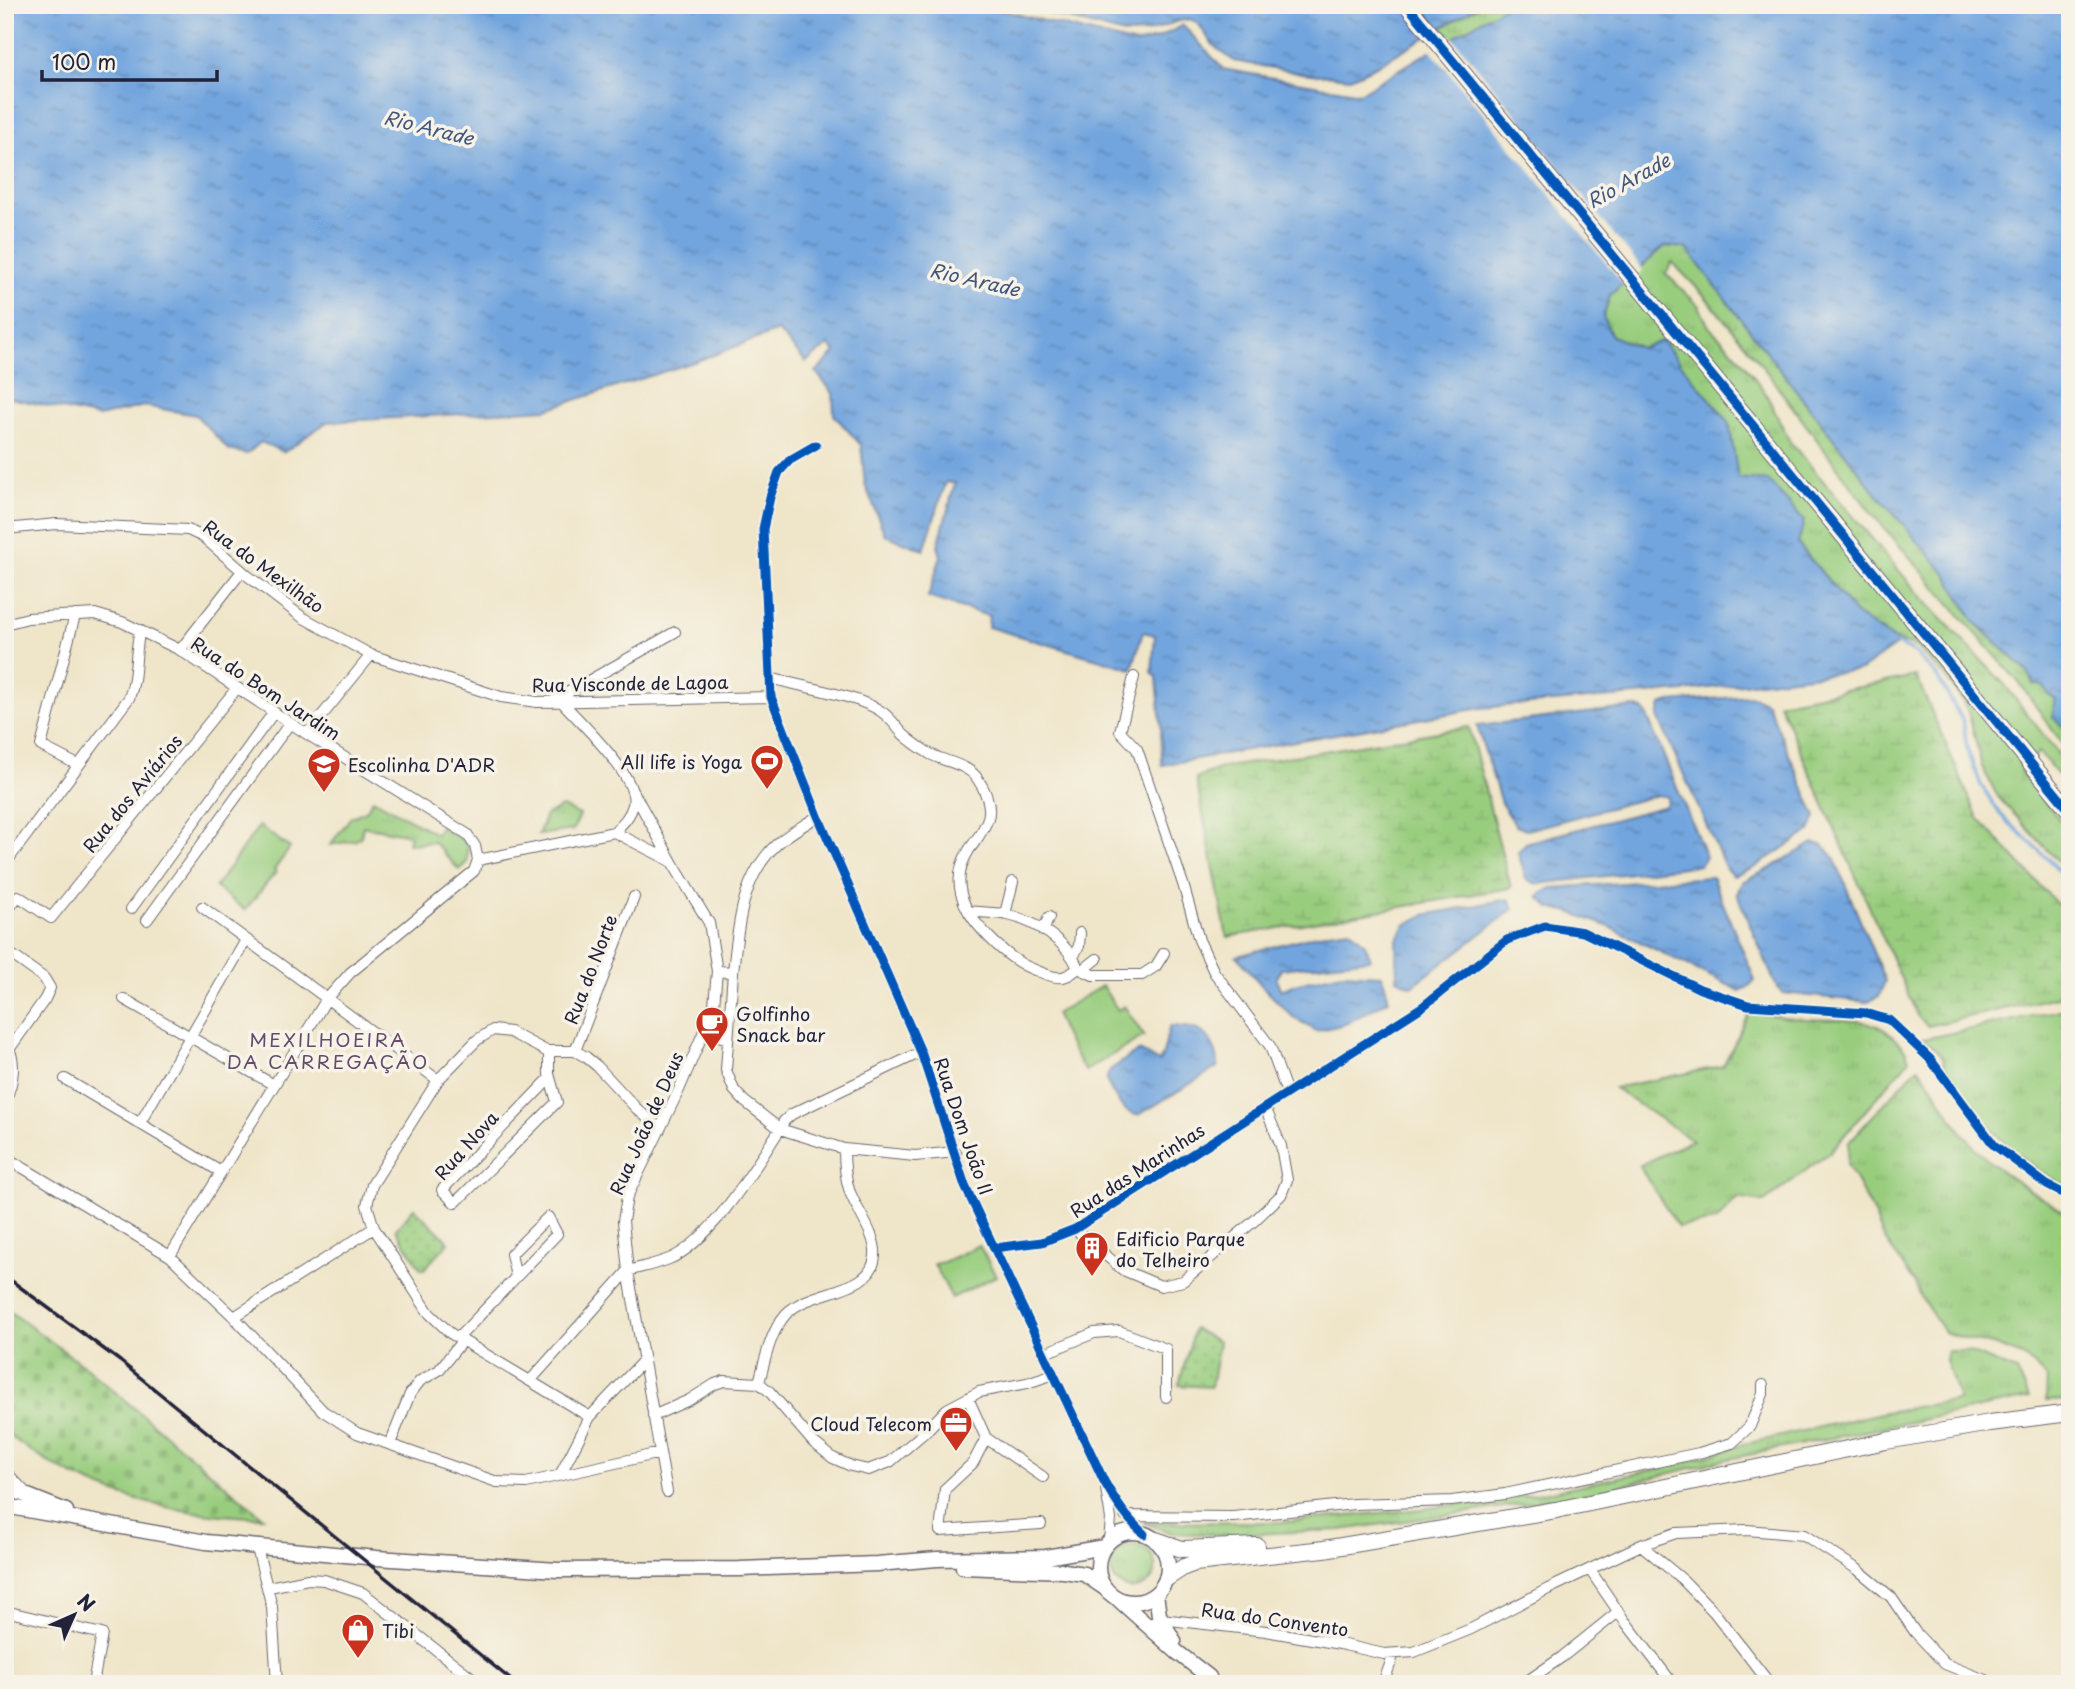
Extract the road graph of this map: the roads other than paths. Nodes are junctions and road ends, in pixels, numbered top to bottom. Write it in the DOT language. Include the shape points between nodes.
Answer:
graph roads {
  1 [pos="1407,5"];
  2 [pos="816,445"];
  3 [pos="5,529"];
  4 [pos="242,571"];
  5 [pos="75,615"];
  6 [pos="5,624"];
  7 [pos="139,630"];
  8 [pos="675,632"];
  9 [pos="180,650"];
  10 [pos="371,655"];
  11 [pos="1133,677"];
  12 [pos="770,678"];
  13 [pos="237,688"];
  14 [pos="771,697"];
  15 [pos="550,702"];
  16 [pos="562,702"];
  17 [pos="274,712"];
  18 [pos="290,723"];
  19 [pos="307,734"];
  20 [pos="78,765"];
  21 [pos="632,788"];
  22 [pos="2070,811"];
  23 [pos="818,816"];
  24 [pos="614,832"];
  25 [pos="478,860"];
  26 [pos="671,862"];
  27 [pos="5,864"];
  28 [pos="1013,883"];
  29 [pos="634,897"];
  30 [pos="202,907"];
  31 [pos="131,909"];
  32 [pos="969,911"];
  33 [pos="5,914"];
  34 [pos="1005,914"];
  35 [pos="1049,917"];
  36 [pos="147,920"];
  37 [pos="1044,931"];
  38 [pos="1080,933"];
  39 [pos="246,940"];
  40 [pos="5,950"];
  41 [pos="1164,953"];
  42 [pos="1073,957"];
  43 [pos="1097,959"];
  44 [pos="1080,969"];
  45 [pos="717,971"];
  46 [pos="733,972"];
  47 [pos="124,999"];
  48 [pos="326,1000"];
  49 [pos="704,1031"];
  50 [pos="190,1037"];
  51 [pos="728,1039"];
  52 [pos="7,1046"];
  53 [pos="549,1051"];
  54 [pos="575,1051"];
  55 [pos="921,1052"];
  56 [pos="550,1078"];
  57 [pos="65,1079"];
  58 [pos="438,1080"];
  59 [pos="274,1085"];
  60 [pos="1287,1093"];
  61 [pos="5,1100"];
  62 [pos="1265,1107"];
  63 [pos="139,1123"];
  64 [pos="659,1128"];
  65 [pos="780,1129"];
  66 [pos="844,1150"];
  67 [pos="956,1152"];
  68 [pos="5,1157"];
  69 [pos="221,1172"];
  70 [pos="2070,1197"];
  71 [pos="374,1228"];
  72 [pos="1075,1230"];
  73 [pos="994,1248"];
  74 [pos="170,1256"];
  75 [pos="628,1271"];
  76 [pos="516,1277"];
  77 [pos="234,1317"];
  78 [pos="460,1339"];
  79 [pos="1045,1353"];
  80 [pos="644,1360"];
  81 [pos="1054,1374"];
  82 [pos="530,1381"];
  83 [pos="759,1383"];
  84 [pos="1763,1385"];
  85 [pos="1166,1397"];
  86 [pos="968,1398"];
  87 [pos="2070,1413"];
  88 [pos="653,1416"];
  89 [pos="590,1417"];
  90 [pos="986,1438"];
  91 [pos="390,1444"];
  92 [pos="660,1453"];
  93 [pos="5,1471"];
  94 [pos="560,1475"];
  95 [pos="1043,1477"];
  96 [pos="1104,1481"];
  97 [pos="5,1487"];
  98 [pos="667,1492"];
  99 [pos="5,1506"];
  100 [pos="1125,1516"];
  101 [pos="100,1524"];
  102 [pos="1041,1524"];
  103 [pos="1413,1533"];
  104 [pos="1150,1537"];
  105 [pos="1107,1544"];
  106 [pos="1641,1545"];
  107 [pos="257,1548"];
  108 [pos="877,1564"];
  109 [pos="1590,1570"];
  110 [pos="1167,1578"];
  111 [pos="269,1587"];
  112 [pos="1112,1594"];
  113 [pos="1156,1594"];
  114 [pos="5,1611"];
  115 [pos="1618,1612"];
  116 [pos="1155,1622"];
  117 [pos="1388,1656"];
  118 [pos="1213,1680"];
  119 [pos="93,1684"];
  120 [pos="277,1684"];
  121 [pos="480,1684"];
  122 [pos="1383,1684"];
  123 [pos="1523,1684"];
  124 [pos="1673,1684"];
  125 [pos="1770,1684"];
  126 [pos="1995,1684"];
  1 -- 22 [label="main road"];
  2 -- 12 [label="street, Rua Dom João II" via="779,472 763,529"];
  3 -- 4 [label="street, Rua do Mexilhão" via="57,524 188,530"];
  4 -- 9 [label="street"];
  4 -- 10 [label="street, Rua do Mexilhão" via="302,617"];
  5 -- 6 [label="street, Rua do Bom Jardim"];
  5 -- 7 [label="street, Rua do Bom Jardim" via="95,614"];
  5 -- 20 [label="street" via="41,746"];
  7 -- 9 [label="street, Rua do Bom Jardim"];
  7 -- 20 [label="street" via="128,698"];
  8 -- 15 [label="street"];
  9 -- 13 [label="street, Rua do Bom Jardim"];
  10 -- 15 [label="street, Rua Visconde de Lagoa" via="501,697"];
  10 -- 19 [label="street"];
  11 -- 60 [label="street" via="1120,731 1137,749 1199,940 1214,972 1270,1046"];
  12 -- 14 [label="street, Rua Dom João II"];
  12 -- 32 [label="street" via="863,702 883,712 929,754 976,776 987,797 989,816 967,852 959,876 960,897"];
  13 -- 17 [label="street, Rua do Bom Jardim"];
  13 -- 33 [label="street, Rua dos Aviários" via="51,918 18,896"];
  14 -- 16 [label="street, Rua Visconde de Lagoa"];
  14 -- 23 [label="street, Rua Dom João II"];
  15 -- 16 [label="street, Rua Visconde de Lagoa"];
  16 -- 21 [label="street, Rua João de Deus" via="624,772"];
  17 -- 18 [label="street, Rua do Bom Jardim"];
  17 -- 31 [label="street"];
  18 -- 19 [label="street, Rua do Bom Jardim"];
  18 -- 36 [label="street"];
  19 -- 25 [label="street, Rua do Bom Jardim" via="467,834"];
  20 -- 27 [label="street"];
  21 -- 24 [label="street" via="634,803 628,818"];
  21 -- 26 [label="street, Rua João de Deus"];
  23 -- 46 [label="street" via="777,844 760,865 742,905"];
  23 -- 55 [label="street, Rua Dom João II"];
  24 -- 25 [label="street"];
  24 -- 26 [label="street"];
  25 -- 48 [label="street" via="474,871 350,973"];
  26 -- 45 [label="street, Rua João de Deus" via="709,923"];
  28 -- 34 [label="street"];
  29 -- 54 [label="street, Rua do Norte"];
  30 -- 39 [label="street"];
  32 -- 34 [label="street"];
  32 -- 44 [label="street" via="999,948 1026,967 1056,978"];
  34 -- 37 [label="street"];
  35 -- 37 [label="street"];
  37 -- 42 [label="street"];
  38 -- 42 [label="street"];
  39 -- 48 [label="street"];
  39 -- 50 [label="street"];
  40 -- 52 [label="street" via="44,978 50,988"];
  41 -- 44 [label="street" via="1156,966 1142,975 1093,975"];
  42 -- 44 [label="street"];
  43 -- 44 [label="street"];
  45 -- 46 [label="street"];
  45 -- 49 [label="street, Rua João de Deus" via="714,1005"];
  46 -- 51 [label="street"];
  47 -- 50 [label="street"];
  48 -- 58 [label="street"];
  48 -- 59 [label="street"];
  49 -- 51 [label="street"];
  49 -- 64 [label="street, Rua João de Deus"];
  50 -- 59 [label="street"];
  50 -- 63 [label="street"];
  51 -- 65 [label="street" via="726,1070 734,1090"];
  52 -- 61 [label="street" via="13,1074"];
  53 -- 54 [label="street"];
  53 -- 56 [label="street, Rua Nova"];
  53 -- 58 [label="street" via="510,1032 492,1030"];
  54 -- 64 [label="street" via="597,1066"];
  55 -- 65 [label="street" via="792,1114"];
  55 -- 67 [label="street, Rua Dom João II"];
  56 -- 56 [label="street, Rua Nova" via="557,1101 455,1203 442,1190"];
  57 -- 63 [label="street"];
  58 -- 71 [label="street" via="372,1185 367,1205"];
  59 -- 69 [label="street"];
  60 -- 62 [label="street, Rua das Marinhas"];
  60 -- 70 [label="street, Rua das Marinhas" via="1422,1007 1507,940 1545,926 1583,932 1700,989 1748,1005 1866,1013 1889,1020 1930,1059 1994,1145"];
  62 -- 72 [label="street, Rua das Marinhas"];
  62 -- 72 [label="street" via="1281,1146 1287,1181 1281,1195 1183,1281 1161,1286 1123,1270"];
  63 -- 69 [label="street"];
  64 -- 75 [label="street, Rua João de Deus" via="627,1197"];
  65 -- 66 [label="street"];
  65 -- 75 [label="street" via="744,1184 698,1240 671,1259"];
  66 -- 67 [label="street" via="915,1156"];
  66 -- 83 [label="street" via="850,1191 874,1245 873,1267 859,1282 818,1295 788,1313 775,1332"];
  67 -- 73 [label="street, Rua Dom João II" via="965,1186"];
  68 -- 74 [label="street"];
  69 -- 74 [label="street"];
  71 -- 77 [label="street"];
  71 -- 78 [label="street" via="429,1313"];
  72 -- 73 [label="street, Rua das Marinhas" via="1042,1242"];
  73 -- 79 [label="street, Rua Dom João II"];
  74 -- 77 [label="street"];
  75 -- 80 [label="street, Rua João de Deus"];
  75 -- 82 [label="street"];
  76 -- 76 [label="street" via="557,1234 548,1217 511,1254"];
  76 -- 78 [label="street"];
  77 -- 91 [label="street" via="323,1411 357,1433"];
  78 -- 82 [label="street"];
  78 -- 91 [label="street" via="439,1370 420,1381 410,1394"];
  79 -- 81 [label="street, Rua Dom João II"];
  79 -- 85 [label="street" via="1094,1333 1119,1331 1166,1349"];
  80 -- 88 [label="street, Rua João de Deus"];
  80 -- 89 [label="street"];
  81 -- 86 [label="street"];
  81 -- 96 [label="street, Rua Dom João II"];
  82 -- 89 [label="street"];
  83 -- 86 [label="street" via="813,1443 834,1458 868,1470 890,1462 947,1409"];
  83 -- 88 [label="street" via="724,1381"];
  84 -- 100 [label="street" via="1750,1426 1732,1443 1528,1489 1452,1501 1354,1504 1233,1517"];
  86 -- 90 [label="street"];
  87 -- 103 [label="main road" via="1886,1441 1569,1507"];
  88 -- 92 [label="street, Rua João de Deus"];
  89 -- 94 [label="street"];
  90 -- 95 [label="street"];
  90 -- 102 [label="street" via="972,1463 945,1489 940,1531"];
  91 -- 94 [label="street" via="497,1482 526,1483"];
  92 -- 94 [label="street"];
  92 -- 98 [label="street, Rua João de Deus"];
  93 -- 101 [label="street" via="24,1492"];
  96 -- 100 [label="street"];
  96 -- 105 [label="street" via="1111,1518"];
  97 -- 101 [label="main road"];
  99 -- 101 [label="main road"];
  100 -- 104 [label="street"];
  101 -- 107 [label="main road"];
  103 -- 104 [label="main road" via="1194,1550"];
  103 -- 110 [label="main road" via="1324,1549 1195,1563"];
  104 -- 105 [label="main road" via="1137,1532 1122,1534"];
  104 -- 110 [label="main road" via="1167,1557"];
  105 -- 108 [label="main road" via="1046,1557"];
  105 -- 112 [label="main road" via="1098,1569 1100,1580"];
  106 -- 109 [label="street, Rua do Convento"];
  106 -- 125 [label="street" via="1714,1612"];
  106 -- 126 [label="street, Rua do Convento" via="1675,1533 1747,1530 1804,1535 1891,1597 1945,1664"];
  107 -- 108 [label="main road" via="558,1570"];
  107 -- 120 [label="street" via="272,1607"];
  108 -- 112 [label="main road" via="1064,1570 1084,1574"];
  109 -- 115 [label="street"];
  109 -- 117 [label="street, Rua do Convento" via="1460,1634 1414,1653"];
  110 -- 113 [label="main road"];
  111 -- 121 [label="street" via="324,1580 363,1593"];
  112 -- 113 [label="main road" via="1138,1602"];
  112 -- 116 [label="main road"];
  113 -- 116 [label="main road"];
  114 -- 119 [label="street" via="102,1634"];
  115 -- 123 [label="street"];
  115 -- 124 [label="street"];
  116 -- 117 [label="street, Rua do Convento" via="1301,1636"];
  116 -- 118 [label="main road"];
  116 -- 118 [label="main road" via="1177,1652"];
  117 -- 122 [label="street"];
}
